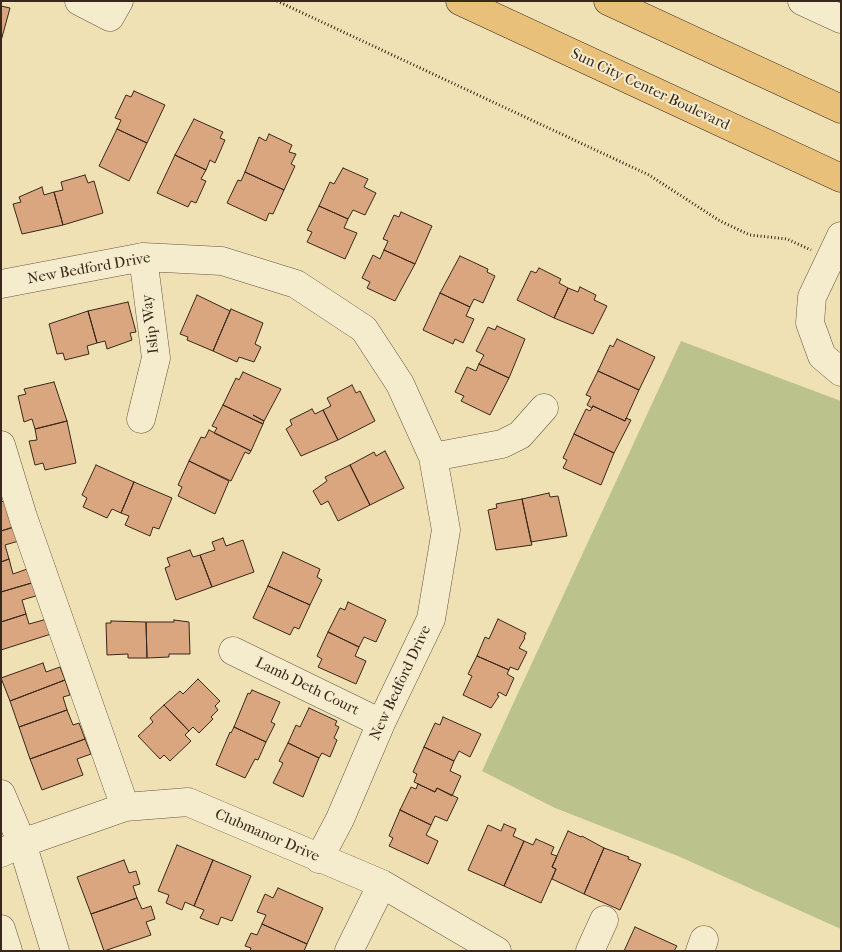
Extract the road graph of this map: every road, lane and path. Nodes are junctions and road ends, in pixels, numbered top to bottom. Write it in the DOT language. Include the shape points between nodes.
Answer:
graph roads {
  1 [pos="79,1"];
  2 [pos="119,1"];
  3 [pos="277,1"];
  4 [pos="460,1"];
  5 [pos="608,1"];
  6 [pos="802,1"];
  7 [pos="834,11"];
  8 [pos="841,109"];
  9 [pos="841,178"];
  10 [pos="841,236"];
  11 [pos="818,253"];
  12 [pos="143,256"];
  13 [pos="1,284"];
  14 [pos="841,372"];
  15 [pos="544,408"];
  16 [pos="141,419"];
  17 [pos="1,445"];
  18 [pos="433,457"];
  19 [pos="233,652"];
  20 [pos="382,723"];
  21 [pos="1,794"];
  22 [pos="124,807"];
  23 [pos="12,848"];
  24 [pos="319,859"];
  25 [pos="382,884"];
  26 [pos="604,920"];
  27 [pos="1,929"];
  28 [pos="8,951"];
  29 [pos="55,951"];
  30 [pos="349,951"];
  31 [pos="497,951"];
  32 [pos="590,951"];
  1 -- 2 [label="street" via="110,17"];
  3 -- 11 [label="path" via="649,175 720,221 750,235 787,240"];
  4 -- 9 [label="main road, Sun City Center Boulevard"];
  5 -- 8 [label="main road"];
  6 -- 7 [label="street"];
  10 -- 14 [label="street" via="812,297 810,323 822,356"];
  12 -- 13 [label="street, New Bedford Drive"];
  12 -- 16 [label="street, Islip Way" via="156,358"];
  12 -- 18 [label="street, New Bedford Drive" via="222,261 296,284 364,329 400,384"];
  15 -- 18 [label="street" via="520,435 502,444"];
  17 -- 22 [label="street" via="23,518"];
  18 -- 20 [label="street, New Bedford Drive" via="446,530 431,619"];
  19 -- 20 [label="street, Lamb Deth Court"];
  20 -- 24 [label="street, New Bedford Drive"];
  21 -- 23 [label="street"];
  22 -- 23 [label="street, Clubmanor Drive"];
  22 -- 24 [label="street, Clubmanor Drive" via="188,802"];
  23 -- 29 [label="street"];
  24 -- 25 [label="street, Clubmanor Drive"];
  25 -- 30 [label="street"];
  25 -- 31 [label="street, Clubmanor Drive"];
  26 -- 32 [label="street"];
  27 -- 28 [label="street"];
}
